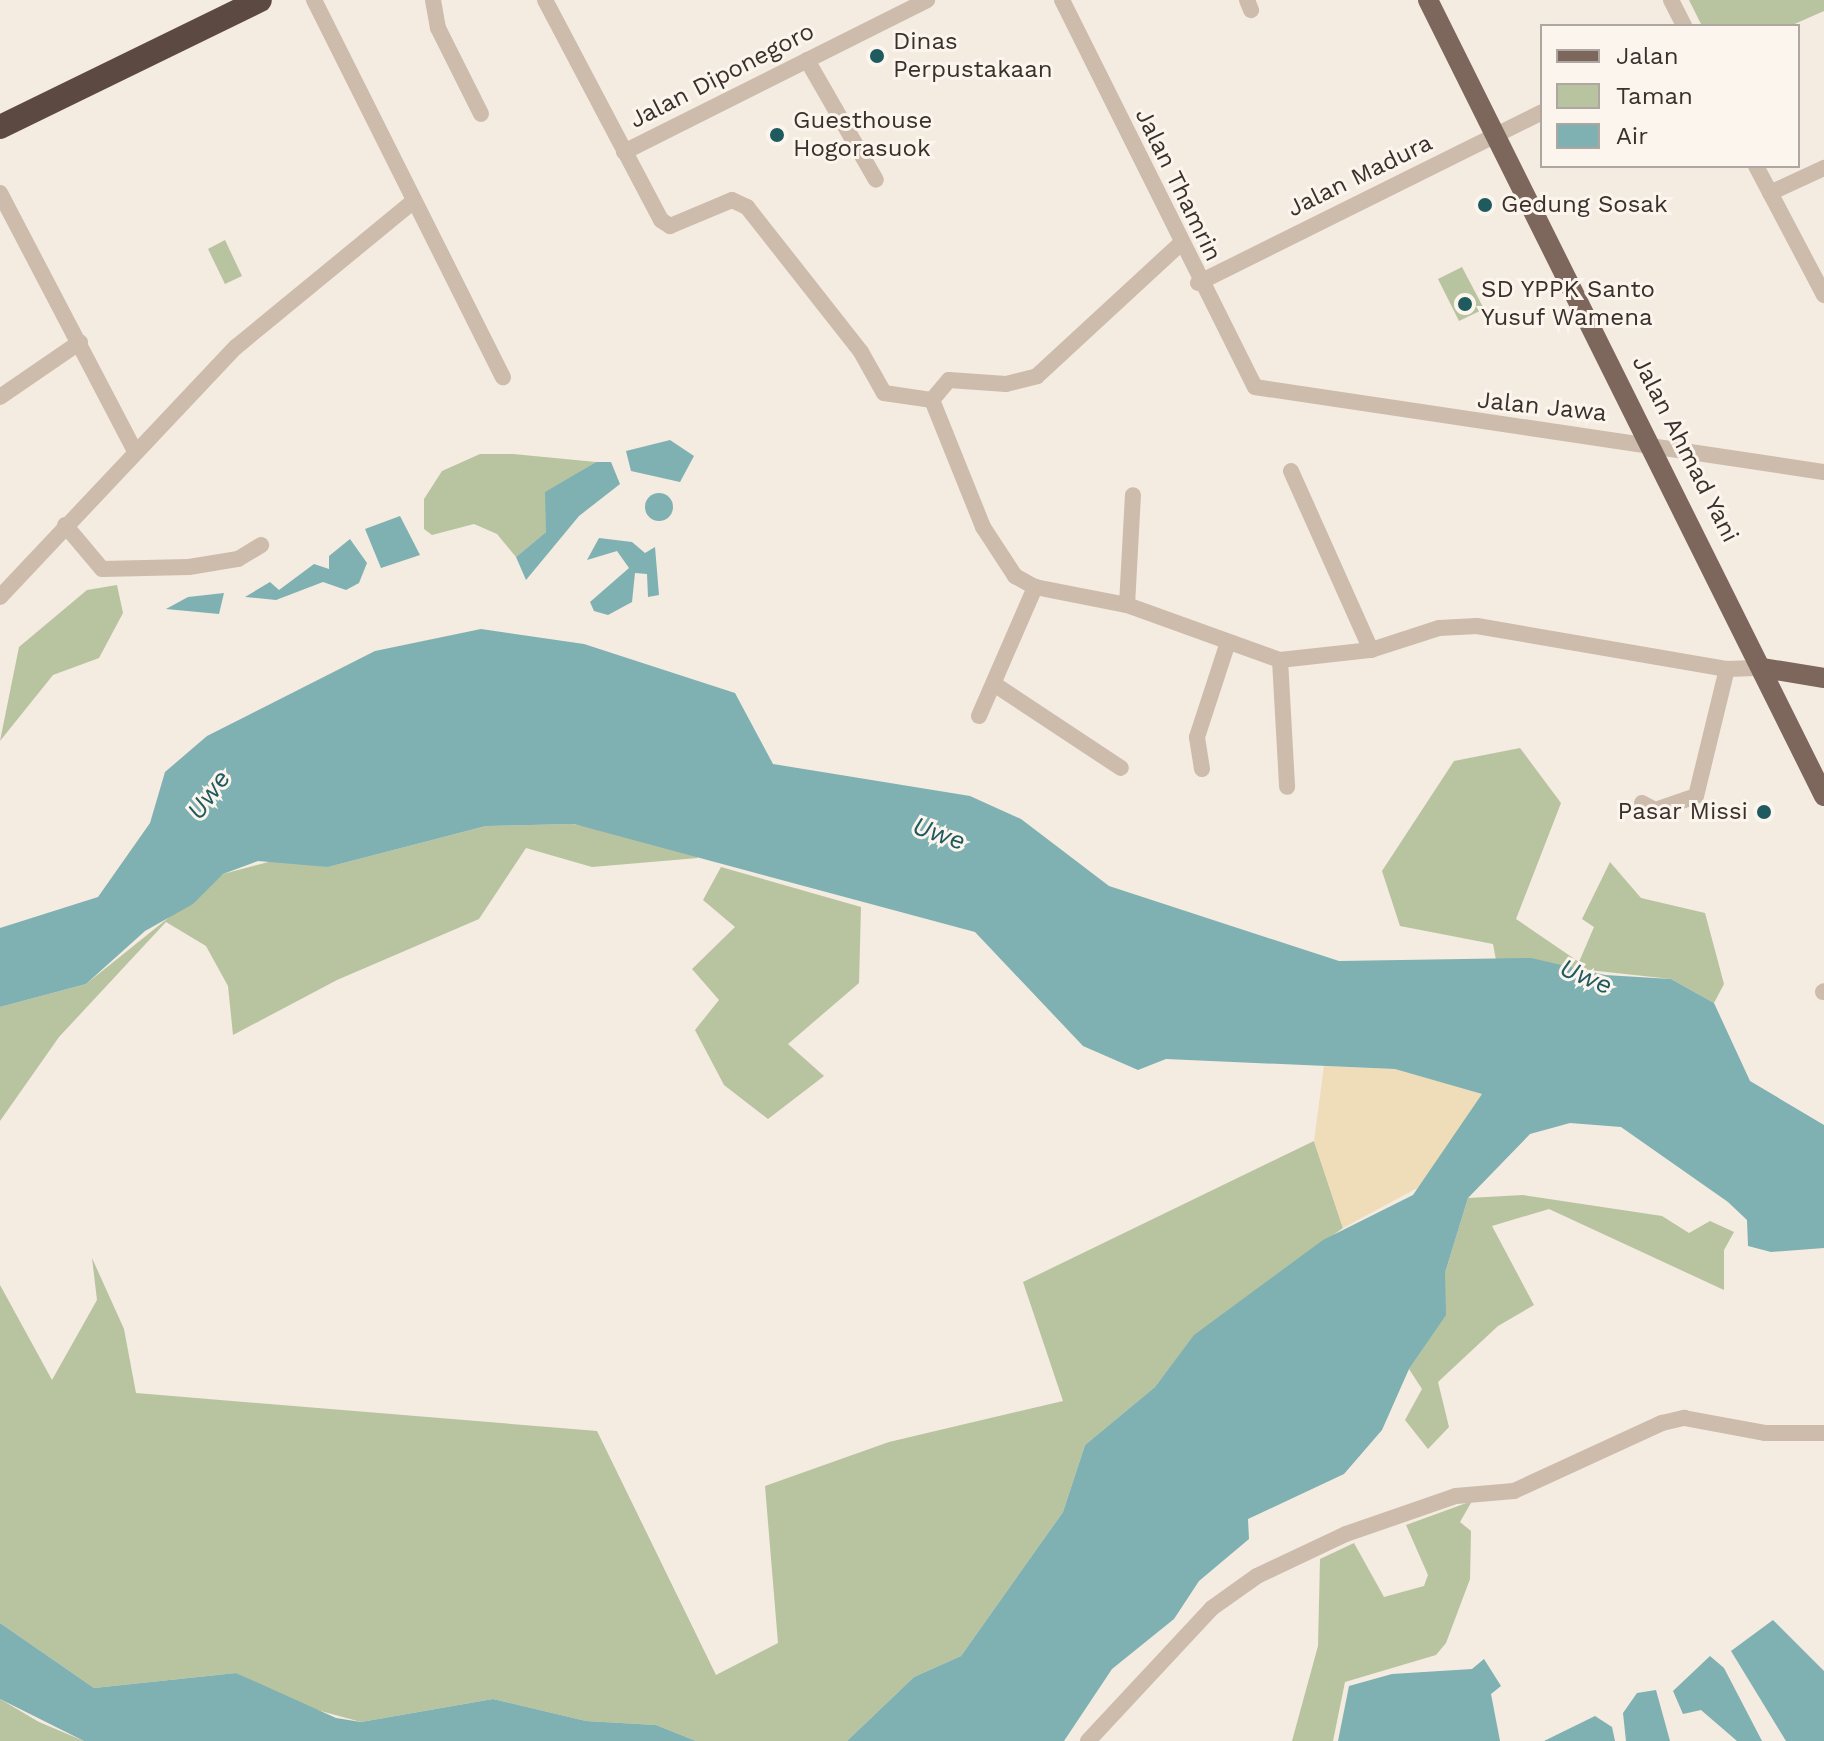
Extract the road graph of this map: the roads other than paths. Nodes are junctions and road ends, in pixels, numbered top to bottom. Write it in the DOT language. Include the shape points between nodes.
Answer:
graph roads {
  1 [pos="226,0"];
  2 [pos="260,0"];
  3 [pos="314,0"];
  4 [pos="433,0"];
  5 [pos="545,0"];
  6 [pos="927,0"];
  7 [pos="1062,0"];
  8 [pos="1428,0"];
  9 [pos="1671,0"];
  10 [pos="1683,24"];
  11 [pos="138,52"];
  12 [pos="807,60"];
  13 [pos="36,103"];
  14 [pos="0,112"];
  15 [pos="1540,113"];
  16 [pos="481,114"];
  17 [pos="0,127"];
  18 [pos="1495,136"];
  19 [pos="624,152"];
  20 [pos="1757,168"];
  21 [pos="1824,168"];
  22 [pos="876,180"];
  23 [pos="0,193"];
  24 [pos="1770,193"];
  25 [pos="414,201"];
  26 [pos="1179,245"];
  27 [pos="1198,283"];
  28 [pos="1824,295"];
  29 [pos="80,342"];
  30 [pos="503,377"];
  31 [pos="1255,387"];
  32 [pos="0,397"];
  33 [pos="932,400"];
  34 [pos="1652,443"];
  35 [pos="134,449"];
  36 [pos="1291,471"];
  37 [pos="1824,472"];
  38 [pos="1133,495"];
  39 [pos="65,525"];
  40 [pos="261,545"];
  41 [pos="1035,587"];
  42 [pos="0,597"];
  43 [pos="1127,605"];
  44 [pos="1227,645"];
  45 [pos="1371,650"];
  46 [pos="1280,660"];
  47 [pos="1763,668"];
  48 [pos="1727,669"];
  49 [pos="1824,678"];
  50 [pos="994,684"];
  51 [pos="979,716"];
  52 [pos="1121,768"];
  53 [pos="1202,769"];
  54 [pos="1287,787"];
  55 [pos="1824,796"];
  56 [pos="1642,803"];
  57 [pos="1824,1433"];
  58 [pos="1088,1741"];
  1 -- 11 [label="highway"];
  2 -- 11 [label="highway"];
  3 -- 25 [label="street"];
  4 -- 16 [label="street" via="438,28"];
  5 -- 19 [label="street"];
  6 -- 12 [label="street, Jalan Diponegoro"];
  7 -- 26 [label="street, Jalan Thamrin"];
  8 -- 18 [label="main road, Jalan Ahmad Yani"];
  9 -- 10 [label="street"];
  11 -- 13 [label="highway"];
  12 -- 19 [label="street, Jalan Diponegoro"];
  12 -- 22 [label="street"];
  13 -- 14 [label="highway"];
  13 -- 17 [label="highway"];
  15 -- 18 [label="street, Jalan Madura"];
  18 -- 27 [label="street, Jalan Madura"];
  18 -- 34 [label="main road, Jalan Ahmad Yani"];
  19 -- 33 [label="street" via="670,226 732,200 747,207 861,352 884,393"];
  20 -- 24 [label="street"];
  21 -- 24 [label="street"];
  23 -- 29 [label="street"];
  24 -- 28 [label="street"];
  25 -- 30 [label="street"];
  25 -- 35 [label="street" via="236,347"];
  26 -- 27 [label="street, Jalan Thamrin"];
  26 -- 33 [label="street" via="1037,376 1006,384 949,380"];
  27 -- 31 [label="street, Jalan Thamrin"];
  29 -- 32 [label="street"];
  29 -- 35 [label="street"];
  31 -- 34 [label="street, Jalan Jawa" via="1464,423"];
  33 -- 41 [label="street" via="983,527 1015,576"];
  34 -- 37 [label="street, Jalan Jawa"];
  34 -- 47 [label="main road, Jalan Ahmad Yani"];
  35 -- 39 [label="street"];
  36 -- 45 [label="street"];
  38 -- 43 [label="street"];
  39 -- 40 [label="street" via="102,569 189,567 238,559"];
  39 -- 42 [label="street"];
  41 -- 43 [label="street"];
  41 -- 50 [label="street"];
  43 -- 44 [label="street"];
  44 -- 46 [label="street"];
  44 -- 53 [label="street" via="1197,737"];
  45 -- 46 [label="street"];
  45 -- 48 [label="street" via="1439,628 1477,626"];
  46 -- 54 [label="street"];
  47 -- 48 [label="street"];
  47 -- 49 [label="main road"];
  47 -- 55 [label="main road, Jalan Ahmad Yani"];
  48 -- 56 [label="street" via="1696,796 1655,810"];
  50 -- 51 [label="street"];
  50 -- 52 [label="street"];
  57 -- 58 [label="street" via="1765,1433 1684,1418 1662,1423 1514,1491 1456,1496 1346,1534 1257,1576 1212,1608"];
}
